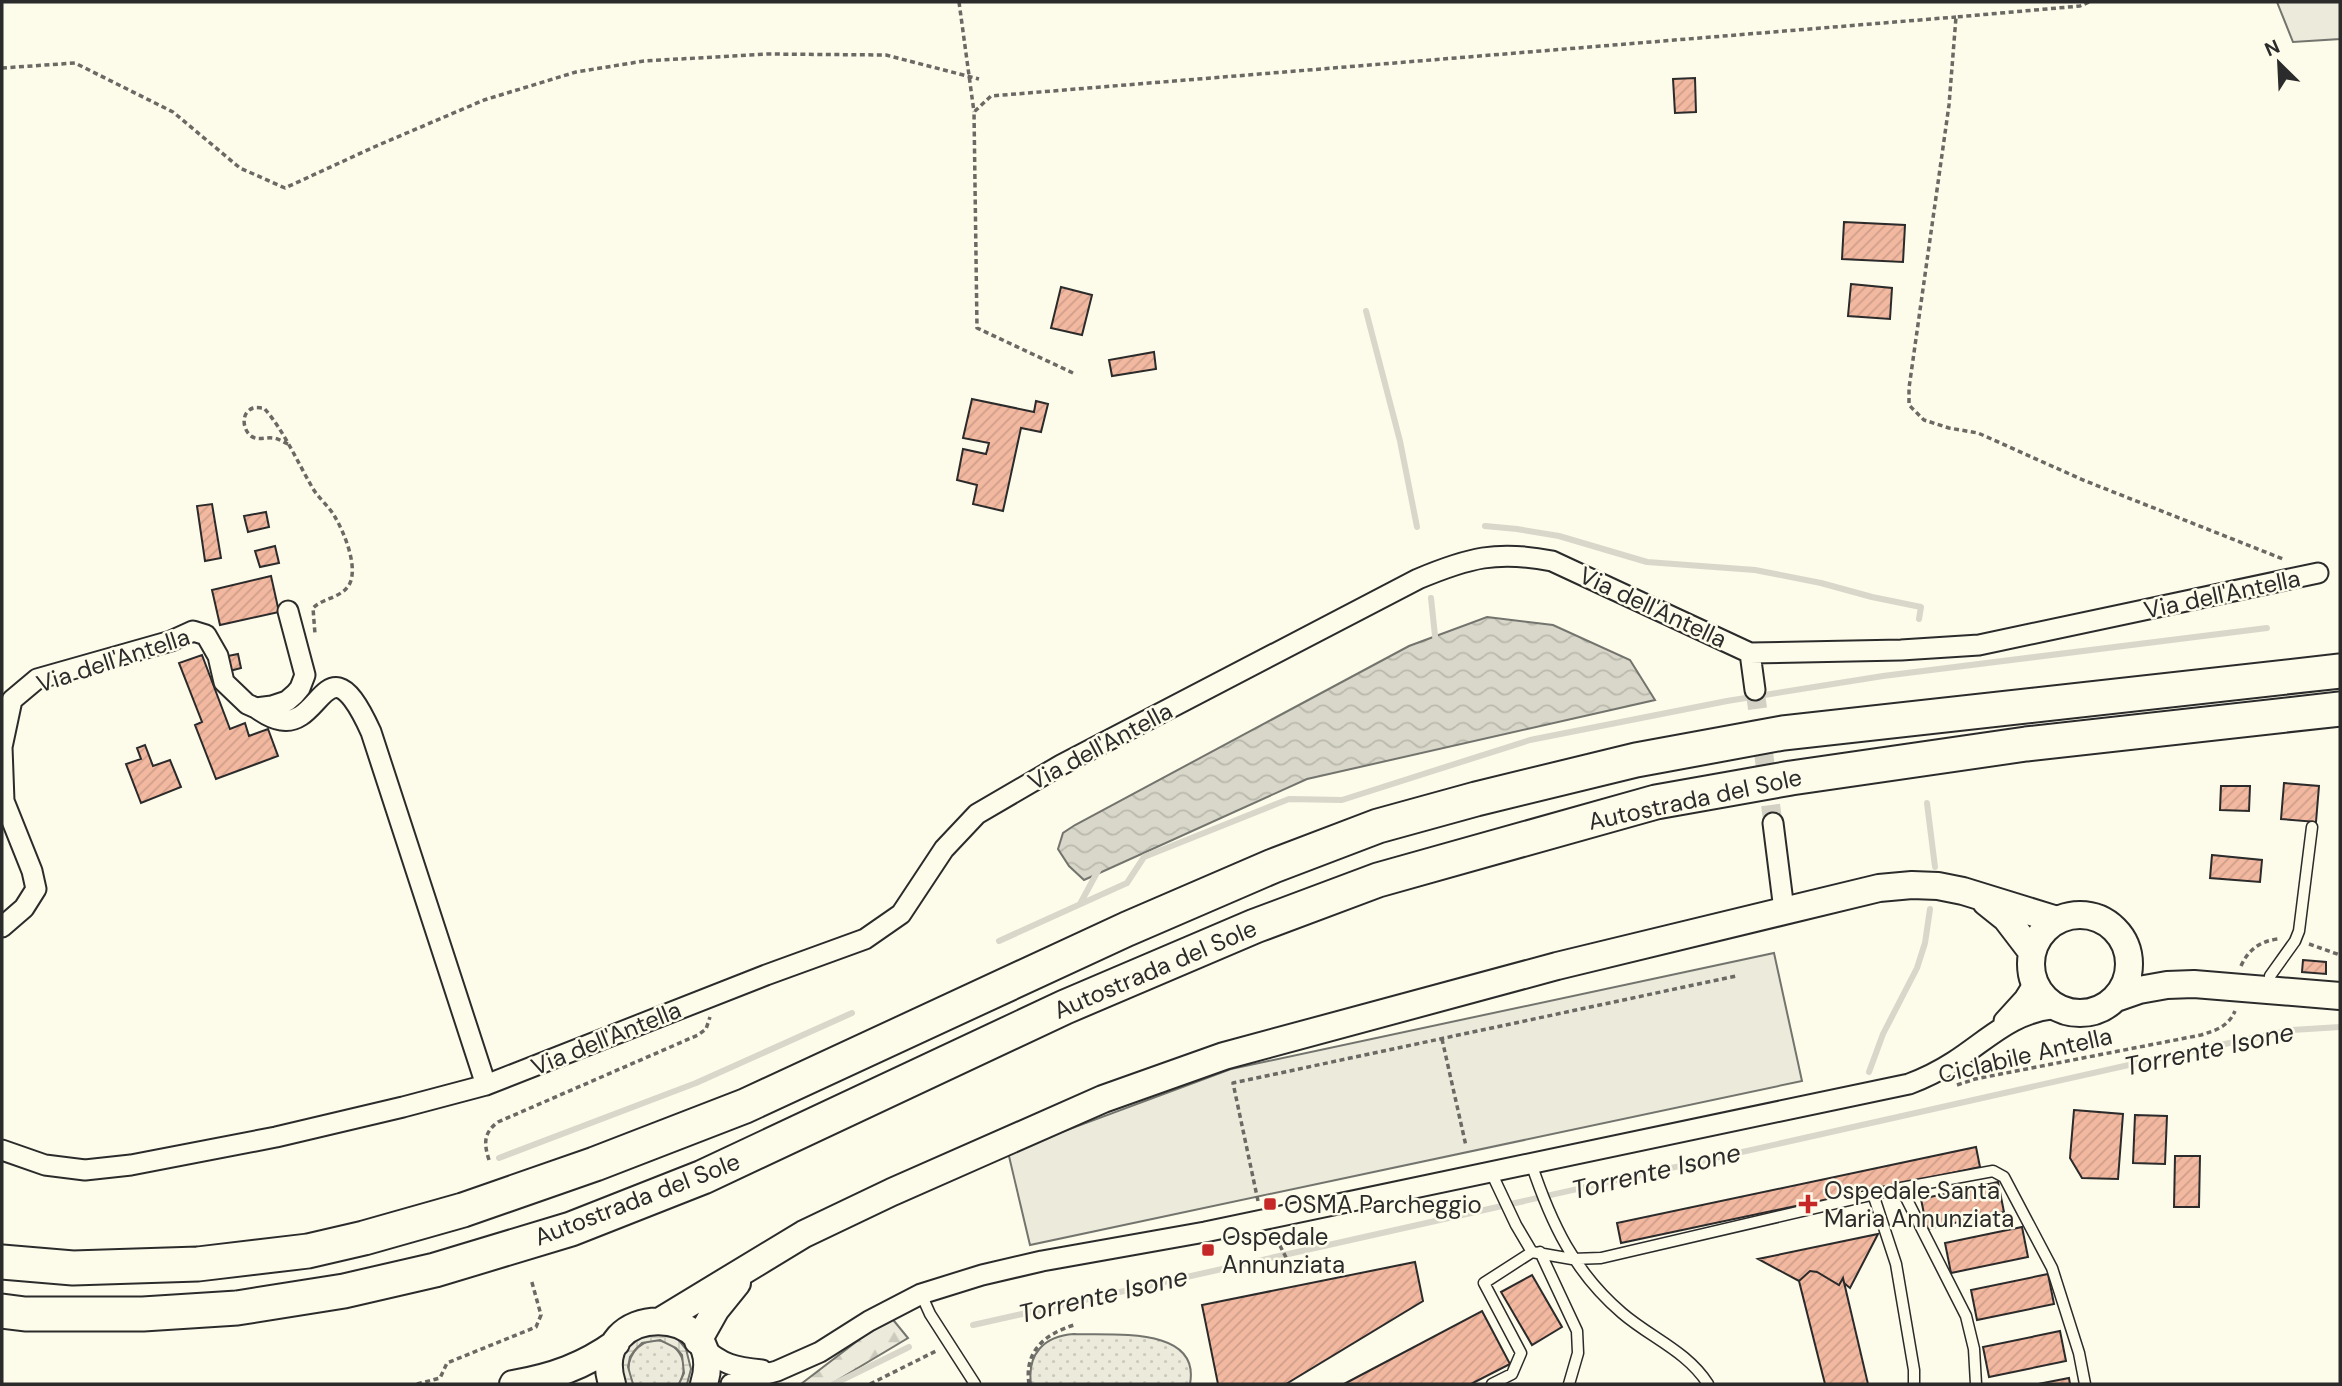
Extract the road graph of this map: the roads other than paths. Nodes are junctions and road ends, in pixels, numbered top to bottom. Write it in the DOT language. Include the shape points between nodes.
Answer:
graph roads {
  1 [pos="2319,573"];
  2 [pos="288,611"];
  3 [pos="1750,653"];
  4 [pos="2340,671"];
  5 [pos="1755,690"];
  6 [pos="256,708"];
  7 [pos="2340,709"];
  8 [pos="1773,823"];
  9 [pos="2312,827"];
  10 [pos="1983,899"];
  11 [pos="1784,910"];
  12 [pos="2057,920"];
  13 [pos="2,927"];
  14 [pos="2127,949"];
  15 [pos="2032,952"];
  16 [pos="2034,983"];
  17 [pos="2194,984"];
  18 [pos="2270,990"];
  19 [pos="2340,996"];
  20 [pos="2116,998"];
  21 [pos="2057,1008"];
  22 [pos="1997,1030"];
  23 [pos="486,1085"];
  24 [pos="2,1150"];
  25 [pos="1531,1163"];
  26 [pos="1491,1172"];
  27 [pos="1901,1188"];
  28 [pos="1873,1194"];
  29 [pos="1536,1252"];
  30 [pos="1572,1259"];
  31 [pos="761,1260"];
  32 [pos="2,1262"];
  33 [pos="921,1294"];
  34 [pos="2,1311"];
  35 [pos="662,1320"];
  36 [pos="616,1343"];
  37 [pos="700,1344"];
  38 [pos="777,1371"];
  39 [pos="514,1384"];
  40 [pos="538,1384"];
  41 [pos="612,1384"];
  42 [pos="704,1384"];
  43 [pos="731,1384"];
  44 [pos="975,1384"];
  45 [pos="1492,1384"];
  46 [pos="1569,1384"];
  47 [pos="1708,1384"];
  48 [pos="1914,1384"];
  49 [pos="1976,1384"];
  50 [pos="2085,1384"];
  1 -- 3 [label="street, Via dell'Antella" via="1979,645"];
  2 -- 6 [label="street" via="304,675 300,688 287,701"];
  3 -- 5 [label="street, Via dell'Antella"];
  3 -- 23 [label="street, Via dell'Antella" via="1552,561 1523,555 1458,562 1073,759 978,814 944,849 901,914 865,939"];
  4 -- 32 [label="highway, Autostrada del Sole" via="1783,733 1636,760 1476,799 1378,826 1273,866 745,1106 463,1210 308,1251 198,1264 74,1268"];
  6 -- 13 [label="street, Via dell'Antella" via="224,682 218,656 206,635 193,631 37,679 12,699 2,747 4,801 36,889 24,908"];
  6 -- 23 [label="street, Via dell'Antella" via="282,721 291,719 333,688 347,691 359,705"];
  7 -- 34 [label="highway, Autostrada del Sole" via="2026,744 1656,802 1378,880 1255,926 1065,1007 703,1177 571,1229 435,1270 237,1308 143,1314"];
  8 -- 11 [label="street"];
  9 -- 18 [label="lane" via="2299,931 2270,976"];
  10 -- 11 [label="street" via="1938,886 1912,885"];
  10 -- 12 [label="street"];
  10 -- 15 [label="street" via="2006,918"];
  11 -- 31 [label="street" via="1224,1056 1103,1099 1006,1141 804,1234"];
  12 -- 14 [label="street" via="2071,915 2099,919 2121,936"];
  12 -- 15 [label="street" via="2037,939"];
  14 -- 17 [label="street" via="2148,966"];
  14 -- 20 [label="street" via="2128,975"];
  15 -- 16 [label="street"];
  16 -- 21 [label="street"];
  16 -- 22 [label="street"];
  17 -- 18 [label="street"];
  17 -- 20 [label="street" via="2139,990"];
  18 -- 19 [label="street"];
  20 -- 21 [label="street" via="2082,1014"];
  21 -- 22 [label="street" via="2018,1017"];
  22 -- 25 [label="street" via="1954,1062 1909,1084"];
  23 -- 24 [label="street, Via dell'Antella" via="276,1137 131,1165 85,1170 45,1165"];
  25 -- 26 [label="street"];
  25 -- 30 [label="lane"];
  26 -- 29 [label="lane" via="1516,1225"];
  26 -- 33 [label="street" via="1042,1261"];
  27 -- 28 [label="lane"];
  27 -- 49 [label="lane" via="1966,1316"];
  27 -- 50 [label="lane" via="1993,1171 2004,1177 2052,1268"];
  28 -- 30 [label="lane" via="1601,1258"];
  28 -- 48 [label="lane" via="1896,1264"];
  29 -- 30 [label="lane"];
  29 -- 45 [label="lane" via="1484,1283 1521,1353 1512,1374"];
  29 -- 46 [label="lane" via="1577,1331 1578,1353"];
  30 -- 47 [label="lane" via="1623,1314 1668,1343 1699,1369"];
  31 -- 35 [label="street"];
  31 -- 37 [label="street" via="716,1309"];
  33 -- 38 [label="street" via="820,1352"];
  33 -- 44 [label="lane"];
  35 -- 36 [label="street" via="636,1325"];
  35 -- 37 [label="street" via="678,1324"];
  36 -- 39 [label="street" via="575,1368"];
  36 -- 41 [label="street" via="610,1360"];
  37 -- 38 [label="street" via="734,1368"];
  37 -- 42 [label="street" via="706,1363"];
  38 -- 43 [label="street"];
  39 -- 40 [label="street"];
}
